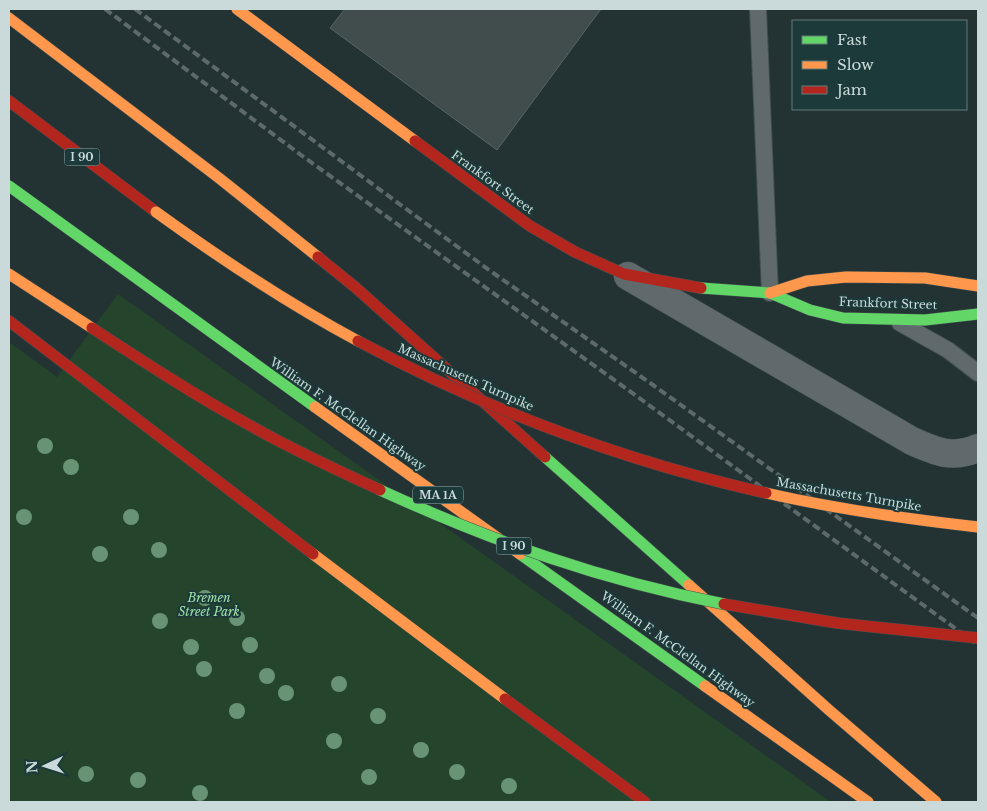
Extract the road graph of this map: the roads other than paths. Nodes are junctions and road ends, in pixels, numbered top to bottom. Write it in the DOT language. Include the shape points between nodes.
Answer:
graph roads {
  1 [pos="236,9"];
  2 [pos="758,9"];
  3 [pos="9,18"];
  4 [pos="9,101"];
  5 [pos="9,186"];
  6 [pos="9,274"];
  7 [pos="624,274"];
  8 [pos="978,286"];
  9 [pos="770,294"];
  10 [pos="978,314"];
  11 [pos="892,318"];
  12 [pos="9,321"];
  13 [pos="978,373"];
  14 [pos="978,448"];
  15 [pos="978,527"];
  16 [pos="978,638"];
  17 [pos="645,802"];
  18 [pos="868,802"];
  19 [pos="936,802"];
  1 -- 7 [label="main road, Frankfort Street" via="530,226 575,252"];
  2 -- 9 [label="lane"];
  3 -- 19 [label="main road" via="226,183 355,287"];
  4 -- 15 [label="main road, Massachusetts Turnpike / I 90, bridge" via="243,273 330,326 440,382 548,428 656,465 796,500 865,513"];
  5 -- 18 [label="main road, William F. McClellan Highway / MA 1A"];
  6 -- 16 [label="main road, I 90, bridge" via="158,370 271,437 403,500 534,554 605,576 741,609 826,623"];
  7 -- 9 [label="main road, Frankfort Street" via="692,286"];
  7 -- 14 [label="street" via="912,441 937,452 964,454"];
  8 -- 9 [label="main road, Frankfort Street" via="925,278 846,277 807,280"];
  9 -- 11 [label="main road, Frankfort Street" via="810,310 843,318"];
  10 -- 11 [label="main road, Frankfort Street" via="925,320"];
  11 -- 13 [label="lane" via="948,350"];
  12 -- 17 [label="main road" via="381,607"];
}
